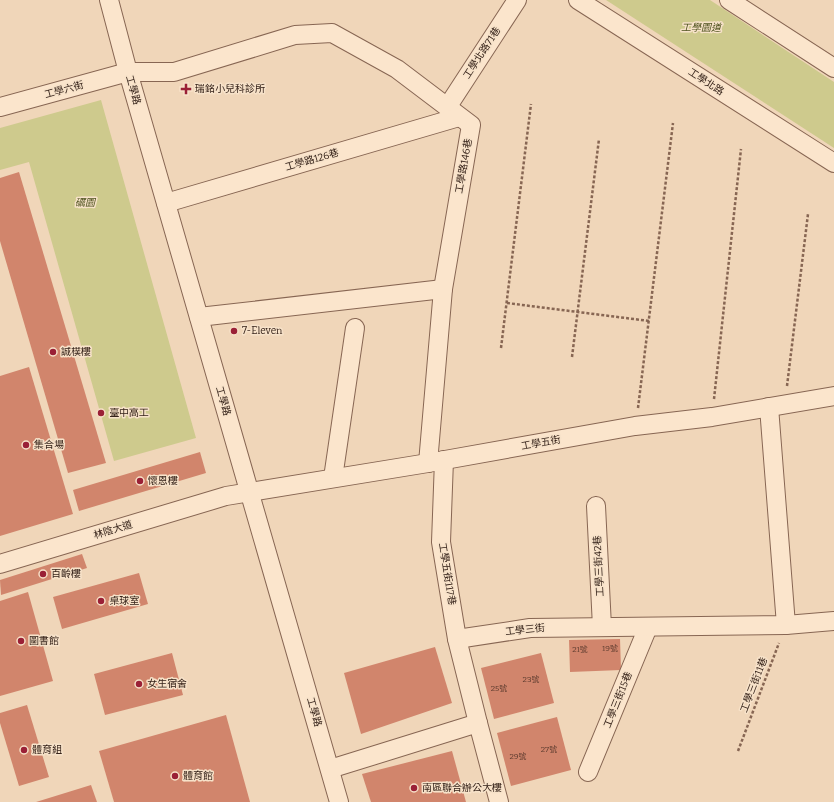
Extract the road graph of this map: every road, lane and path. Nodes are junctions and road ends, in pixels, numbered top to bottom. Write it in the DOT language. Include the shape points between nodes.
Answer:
graph roads {
  1 [pos="109,0"];
  2 [pos="517,0"];
  3 [pos="578,0"];
  4 [pos="729,0"];
  5 [pos="834,68"];
  6 [pos="128,72"];
  7 [pos="531,104"];
  8 [pos="0,107"];
  9 [pos="453,112"];
  10 [pos="673,123"];
  11 [pos="599,139"];
  12 [pos="741,149"];
  13 [pos="834,163"];
  14 [pos="166,203"];
  15 [pos="808,214"];
  16 [pos="443,289"];
  17 [pos="507,304"];
  18 [pos="578,312"];
  19 [pos="199,317"];
  20 [pos="649,321"];
  21 [pos="355,328"];
  22 [pos="501,348"];
  23 [pos="572,357"];
  24 [pos="834,396"];
  25 [pos="777,405"];
  26 [pos="712,416"];
  27 [pos="636,426"];
  28 [pos="436,462"];
  29 [pos="334,478"];
  30 [pos="249,492"];
  31 [pos="596,506"];
  32 [pos="0,564"];
  33 [pos="834,621"];
  34 [pos="786,625"];
  35 [pos="602,627"];
  36 [pos="648,627"];
  37 [pos="457,639"];
  38 [pos="478,723"];
  39 [pos="738,751"];
  40 [pos="330,770"];
  41 [pos="588,772"];
  42 [pos="339,802"];
  43 [pos="499,802"];
  1 -- 6 [label="street, 工學路"];
  2 -- 9 [label="street, 工學北路71巷"];
  3 -- 13 [label="street, 工學北路"];
  4 -- 5 [label="street"];
  6 -- 8 [label="street, 工學六街"];
  6 -- 9 [label="street, 工學路146巷" via="174,72 295,35 332,33 397,69"];
  6 -- 14 [label="street, 工學路"];
  7 -- 17 [label="path"];
  9 -- 14 [label="street, 工學路126巷"];
  9 -- 16 [label="street, 工學路146巷" via="471,124"];
  10 -- 20 [label="path"];
  11 -- 18 [label="path"];
  12 -- 26 [label="path"];
  14 -- 19 [label="street, 工學路"];
  15 -- 25 [label="path"];
  16 -- 19 [label="street"];
  16 -- 28 [label="street, 工學五街117巷"];
  17 -- 18 [label="path"];
  17 -- 22 [label="path"];
  18 -- 20 [label="path"];
  18 -- 23 [label="path"];
  19 -- 30 [label="street, 工學路"];
  20 -- 27 [label="path"];
  21 -- 29 [label="street"];
  24 -- 25 [label="street, 工學五街"];
  25 -- 26 [label="street, 工學五街"];
  25 -- 34 [label="street"];
  26 -- 27 [label="street, 工學五街"];
  27 -- 28 [label="street, 工學五街"];
  28 -- 29 [label="street, 工學五街"];
  28 -- 37 [label="street, 工學五街117巷" via="441,542"];
  29 -- 30 [label="street, 工學五街"];
  30 -- 32 [label="street, 林陰大道" via="226,496"];
  30 -- 40 [label="street, 工學路"];
  31 -- 35 [label="street, 工學三街42巷"];
  33 -- 34 [label="street, 工學三街"];
  34 -- 36 [label="street, 工學三街"];
  34 -- 39 [label="path, 工學三街11巷"];
  35 -- 36 [label="street, 工學三街"];
  35 -- 37 [label="street, 工學三街" via="530,628"];
  36 -- 41 [label="street, 工學三街15巷"];
  37 -- 38 [label="street"];
  38 -- 40 [label="street"];
  38 -- 43 [label="street"];
  40 -- 42 [label="street, 工學路"];
}
